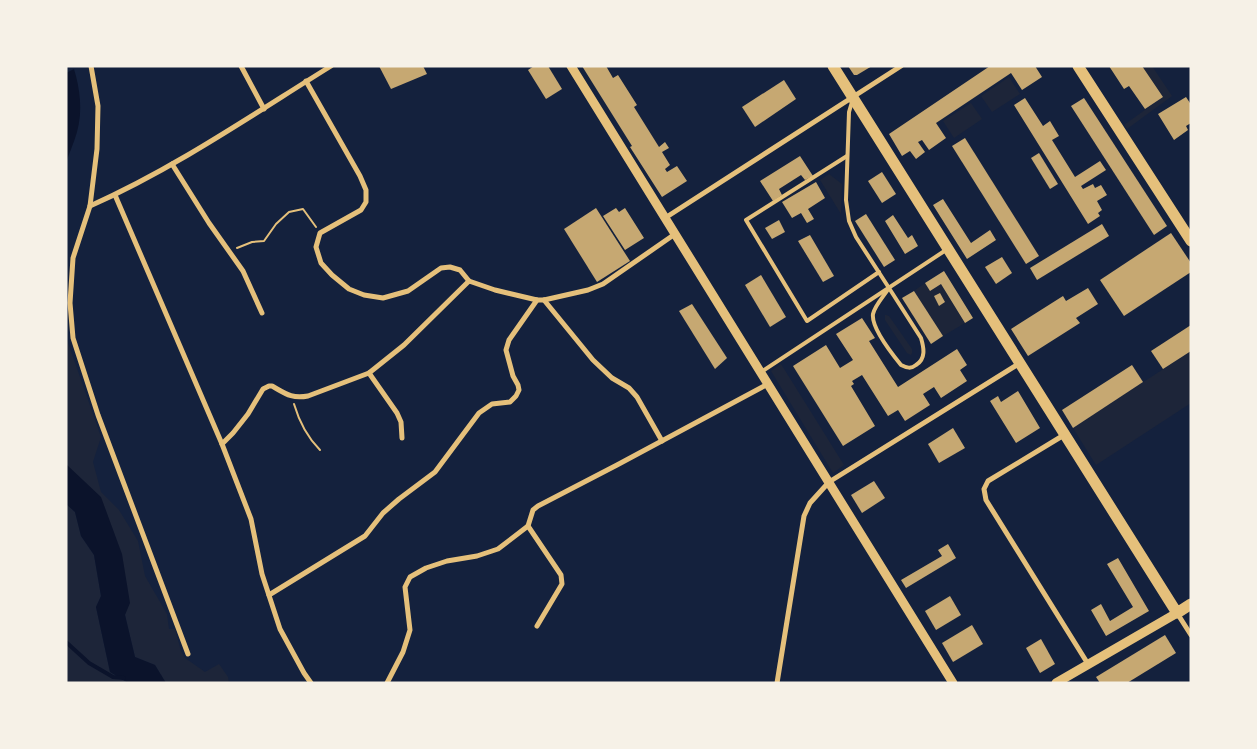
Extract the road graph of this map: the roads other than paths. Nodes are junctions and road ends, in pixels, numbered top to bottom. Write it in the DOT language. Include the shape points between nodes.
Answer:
graph roads {
  1 [pos="90,66"];
  2 [pos="241,66"];
  3 [pos="331,66"];
  4 [pos="571,66"];
  5 [pos="833,66"];
  6 [pos="901,66"];
  7 [pos="1078,66"];
  8 [pos="306,81"];
  9 [pos="853,98"];
  10 [pos="264,109"];
  11 [pos="847,156"];
  12 [pos="172,164"];
  13 [pos="115,195"];
  14 [pos="90,206"];
  15 [pos="665,218"];
  16 [pos="675,234"];
  17 [pos="1191,241"];
  18 [pos="948,249"];
  19 [pos="879,272"];
  20 [pos="468,281"];
  21 [pos="890,288"];
  22 [pos="537,300"];
  23 [pos="544,300"];
  24 [pos="262,312"];
  25 [pos="1020,363"];
  26 [pos="761,372"];
  27 [pos="369,373"];
  28 [pos="768,384"];
  29 [pos="1064,434"];
  30 [pos="402,438"];
  31 [pos="662,441"];
  32 [pos="222,444"];
  33 [pos="829,482"];
  34 [pos="528,526"];
  35 [pos="269,595"];
  36 [pos="1191,604"];
  37 [pos="1177,613"];
  38 [pos="537,626"];
  39 [pos="1191,635"];
  40 [pos="188,654"];
  41 [pos="1088,664"];
  42 [pos="312,683"];
  43 [pos="387,683"];
  44 [pos="777,683"];
  45 [pos="953,683"];
  46 [pos="1056,683"];
  1 -- 14 [label="street" via="98,106 97,150"];
  2 -- 10 [label="street"];
  3 -- 8 [label="street"];
  4 -- 15 [label="street"];
  5 -- 9 [label="main road"];
  6 -- 9 [label="street"];
  7 -- 17 [label="main road"];
  8 -- 10 [label="street"];
  8 -- 20 [label="street" via="366,190 366,202 361,210 320,233 316,246 321,263 349,289 383,298 408,291 441,268 460,270"];
  9 -- 11 [label="lane" via="849,112"];
  9 -- 15 [label="street"];
  9 -- 18 [label="main road"];
  10 -- 12 [label="street"];
  11 -- 19 [label="lane" via="849,221"];
  11 -- 19 [label="lane" via="746,220 807,321"];
  12 -- 13 [label="street"];
  12 -- 24 [label="street" via="243,271"];
  13 -- 14 [label="street"];
  13 -- 32 [label="street"];
  14 -- 40 [label="street" via="73,258 70,303 73,338 98,415"];
  15 -- 16 [label="street"];
  16 -- 23 [label="street" via="603,284"];
  16 -- 26 [label="street"];
  18 -- 21 [label="lane"];
  18 -- 25 [label="main road"];
  19 -- 21 [label="lane"];
  20 -- 22 [label="street"];
  20 -- 27 [label="street" via="404,345"];
  21 -- 21 [label="lane" via="873,313 873,321 901,365 913,367 920,363 924,348"];
  21 -- 26 [label="lane"];
  22 -- 23 [label="street"];
  22 -- 35 [label="street" via="509,340 506,350 518,385 516,396 510,402 492,404 479,413 435,472 398,499 365,536"];
  23 -- 31 [label="street" via="593,360 638,397"];
  25 -- 29 [label="main road"];
  25 -- 33 [label="street"];
  26 -- 28 [label="street"];
  27 -- 30 [label="street" via="397,413"];
  27 -- 32 [label="street" via="299,398 269,386 263,389 248,414"];
  28 -- 31 [label="street"];
  28 -- 33 [label="street"];
  29 -- 37 [label="main road"];
  29 -- 41 [label="street" via="988,481 984,489 986,500"];
  31 -- 34 [label="street" via="538,506 533,510"];
  32 -- 35 [label="street" via="250,519"];
  33 -- 44 [label="street" via="810,503 804,516"];
  33 -- 45 [label="street"];
  34 -- 38 [label="street" via="562,580"];
  34 -- 43 [label="street" via="498,549 447,561 410,577 405,587 410,630"];
  35 -- 42 [label="street" via="280,629"];
  36 -- 37 [label="main road"];
  37 -- 39 [label="street"];
  37 -- 41 [label="street"];
  41 -- 46 [label="street"];
}
